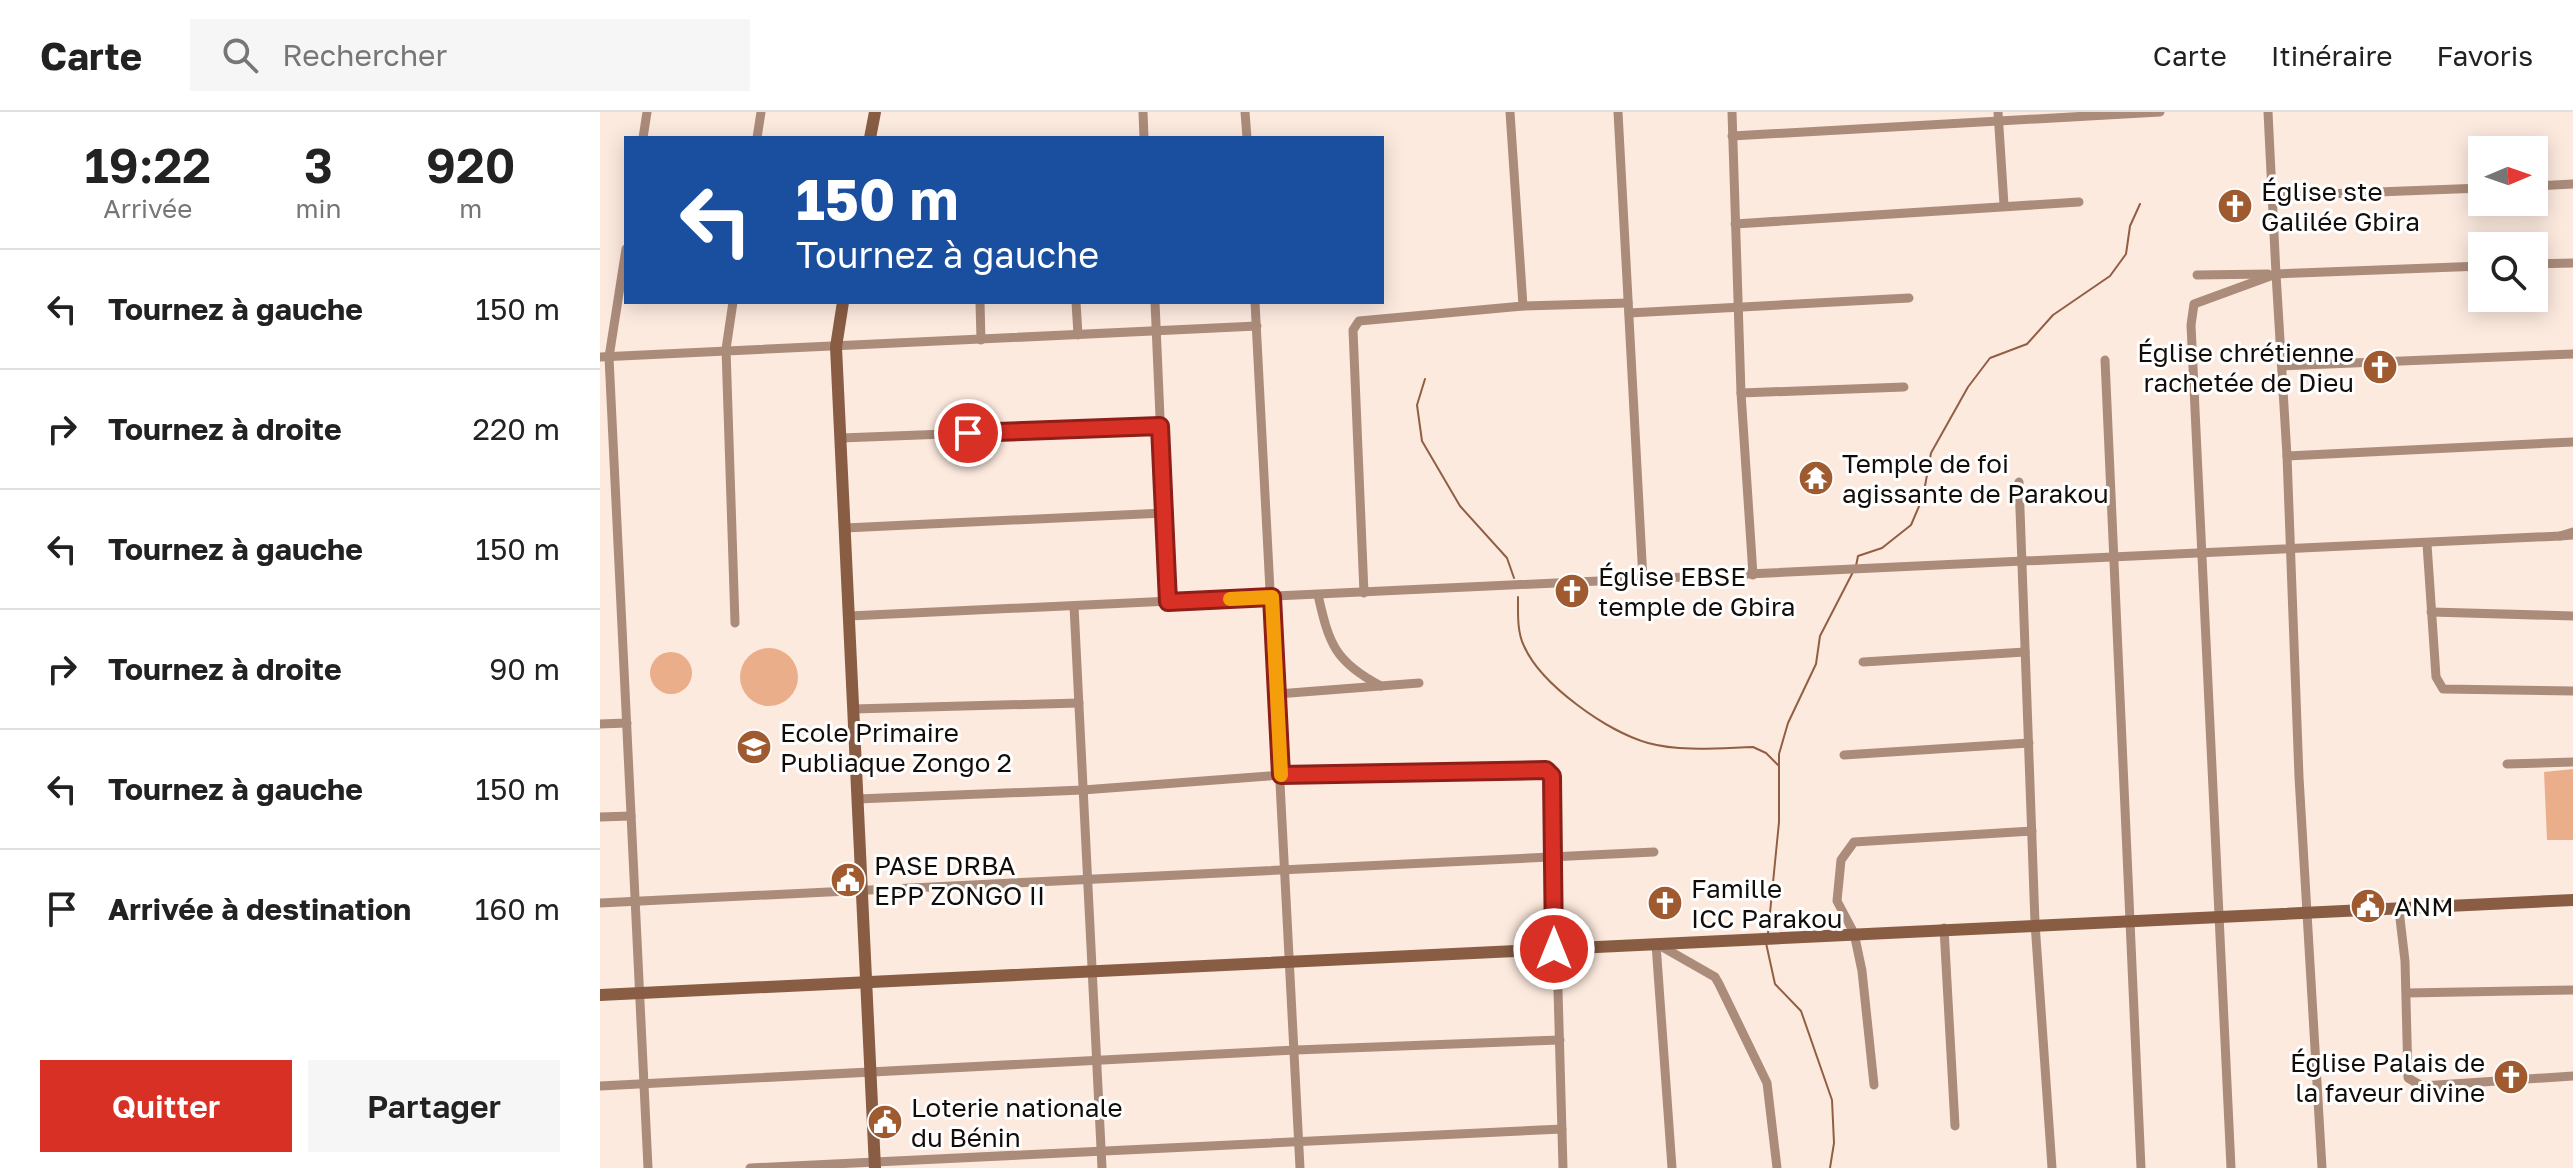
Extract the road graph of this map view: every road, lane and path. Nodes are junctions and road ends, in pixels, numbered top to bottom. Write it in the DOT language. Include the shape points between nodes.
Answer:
graph roads {
  1 [pos="647,112"];
  2 [pos="761,112"];
  3 [pos="875,112"];
  4 [pos="1143,112"];
  5 [pos="1245,112"];
  6 [pos="1510,112"];
  7 [pos="1618,112"];
  8 [pos="1732,112"];
  9 [pos="2160,112"];
  10 [pos="2268,112"];
  11 [pos="2102,114"];
  12 [pos="1998,117"];
  13 [pos="643,136"];
  14 [pos="757,136"];
  15 [pos="870,136"];
  16 [pos="1144,136"];
  17 [pos="1247,136"];
  18 [pos="1732,136"];
  19 [pos="2573,184"];
  20 [pos="2548,185"];
  21 [pos="2468,189"];
  22 [pos="2272,196"];
  23 [pos="2079,202"];
  24 [pos="2004,205"];
  25 [pos="1735,224"];
  26 [pos="624,259"];
  27 [pos="2573,263"];
  28 [pos="2548,264"];
  29 [pos="2468,267"];
  30 [pos="2276,274"];
  31 [pos="2197,275"];
  32 [pos="1909,298"];
  33 [pos="733,304"];
  34 [pos="843,304"];
  35 [pos="980,304"];
  36 [pos="1076,304"];
  37 [pos="1155,304"];
  38 [pos="1255,304"];
  39 [pos="1523,306"];
  40 [pos="1738,306"];
  41 [pos="1628,308"];
  42 [pos="1257,326"];
  43 [pos="1156,331"];
  44 [pos="1078,335"];
  45 [pos="981,340"];
  46 [pos="836,347"];
  47 [pos="726,349"];
  48 [pos="2573,354"];
  49 [pos="604,357"];
  50 [pos="2105,360"];
  51 [pos="2282,366"];
  52 [pos="1904,387"];
  53 [pos="1741,393"];
  54 [pos="1160,426"];
  55 [pos="841,438"];
  56 [pos="2573,442"];
  57 [pos="2287,456"];
  58 [pos="2019,482"];
  59 [pos="1164,513"];
  60 [pos="845,528"];
  61 [pos="2573,534"];
  62 [pos="2427,544"];
  63 [pos="2289,549"];
  64 [pos="2203,552"];
  65 [pos="2114,557"];
  66 [pos="2022,560"];
  67 [pos="1753,575"];
  68 [pos="1643,580"];
  69 [pos="1364,593"];
  70 [pos="1318,595"];
  71 [pos="1272,597"];
  72 [pos="1168,602"];
  73 [pos="1074,606"];
  74 [pos="2431,612"];
  75 [pos="849,616"];
  76 [pos="2573,616"];
  77 [pos="735,623"];
  78 [pos="2025,652"];
  79 [pos="1863,662"];
  80 [pos="1419,683"];
  81 [pos="1381,686"];
  82 [pos="2573,691"];
  83 [pos="1277,694"];
  84 [pos="1079,703"];
  85 [pos="853,709"];
  86 [pos="627,723"];
  87 [pos="600,724"];
  88 [pos="2029,743"];
  89 [pos="1844,755"];
  90 [pos="2573,762"];
  91 [pos="2507,764"];
  92 [pos="1281,775"];
  93 [pos="1083,790"];
  94 [pos="857,799"];
  95 [pos="631,816"];
  96 [pos="600,817"];
  97 [pos="2032,831"];
  98 [pos="1654,852"];
  99 [pos="1555,857"];
  100 [pos="1286,870"];
  101 [pos="1088,879"];
  102 [pos="862,889"];
  103 [pos="2573,900"];
  104 [pos="635,902"];
  105 [pos="600,903"];
  106 [pos="2399,910"];
  107 [pos="2307,914"];
  108 [pos="2220,917"];
  109 [pos="2130,919"];
  110 [pos="2035,923"];
  111 [pos="1944,928"];
  112 [pos="1854,933"];
  113 [pos="1656,944"];
  114 [pos="1554,949"];
  115 [pos="1287,962"];
  116 [pos="1092,971"];
  117 [pos="866,982"];
  118 [pos="2573,990"];
  119 [pos="640,993"];
  120 [pos="2407,993"];
  121 [pos="600,995"];
  122 [pos="1560,1040"];
  123 [pos="1296,1050"];
  124 [pos="1097,1061"];
  125 [pos="870,1072"];
  126 [pos="2573,1076"];
  127 [pos="644,1083"];
  128 [pos="1874,1085"];
  129 [pos="600,1086"];
  130 [pos="1955,1126"];
  131 [pos="1562,1129"];
  132 [pos="1299,1140"];
  133 [pos="1101,1150"];
  134 [pos="875,1164"];
  135 [pos="648,1168"];
  136 [pos="750,1168"];
  137 [pos="765,1168"];
  138 [pos="1102,1168"];
  139 [pos="1300,1168"];
  140 [pos="1563,1168"];
  141 [pos="1672,1168"];
  142 [pos="1777,1168"];
  143 [pos="2052,1168"];
  144 [pos="2141,1168"];
  145 [pos="2231,1168"];
  146 [pos="2322,1168"];
  1 -- 13 [label="street"];
  2 -- 14 [label="street"];
  3 -- 15 [label="street"];
  4 -- 16 [label="street"];
  5 -- 17 [label="street"];
  6 -- 39 [label="street"];
  7 -- 41 [label="street"];
  8 -- 18 [label="street"];
  9 -- 11 [label="street"];
  10 -- 22 [label="street"];
  11 -- 12 [label="street"];
  12 -- 18 [label="street"];
  12 -- 24 [label="street"];
  18 -- 25 [label="street"];
  19 -- 20 [label="street"];
  21 -- 22 [label="street"];
  22 -- 30 [label="street"];
  23 -- 24 [label="street"];
  24 -- 25 [label="street"];
  25 -- 40 [label="street"];
  26 -- 49 [label="street"];
  27 -- 28 [label="street"];
  29 -- 30 [label="street"];
  30 -- 31 [label="street"];
  30 -- 51 [label="street"];
  30 -- 64 [label="street" via="2194,304"];
  32 -- 40 [label="street"];
  33 -- 47 [label="street"];
  34 -- 46 [label="street"];
  35 -- 45 [label="street"];
  36 -- 44 [label="street"];
  37 -- 43 [label="street"];
  38 -- 42 [label="street"];
  39 -- 41 [label="street"];
  39 -- 69 [label="street" via="1367,318 1353,330"];
  40 -- 41 [label="street"];
  40 -- 53 [label="street"];
  41 -- 68 [label="street"];
  42 -- 43 [label="street"];
  42 -- 71 [label="street"];
  43 -- 44 [label="street"];
  43 -- 54 [label="street"];
  44 -- 45 [label="street"];
  45 -- 46 [label="street"];
  46 -- 47 [label="street"];
  46 -- 55 [label="street"];
  47 -- 49 [label="street"];
  47 -- 77 [label="street"];
  48 -- 51 [label="street"];
  49 -- 86 [label="street"];
  50 -- 65 [label="street"];
  51 -- 57 [label="street"];
  52 -- 53 [label="street"];
  53 -- 67 [label="street"];
  54 -- 55 [label="street"];
  54 -- 59 [label="street"];
  55 -- 60 [label="street"];
  56 -- 57 [label="street"];
  57 -- 63 [label="street"];
  58 -- 66 [label="street"];
  59 -- 60 [label="street"];
  59 -- 72 [label="street"];
  60 -- 75 [label="street"];
  61 -- 62 [label="street"];
  62 -- 63 [label="street"];
  62 -- 74 [label="street"];
  63 -- 64 [label="street"];
  63 -- 107 [label="street"];
  64 -- 65 [label="street"];
  64 -- 108 [label="street"];
  65 -- 66 [label="street"];
  65 -- 109 [label="street"];
  66 -- 67 [label="street"];
  66 -- 78 [label="street"];
  67 -- 68 [label="street"];
  68 -- 69 [label="street"];
  69 -- 70 [label="street"];
  70 -- 71 [label="street"];
  70 -- 81 [label="street" via="1326,632 1350,670"];
  71 -- 72 [label="street"];
  71 -- 83 [label="street"];
  72 -- 73 [label="street"];
  73 -- 75 [label="street"];
  73 -- 84 [label="street"];
  74 -- 76 [label="street"];
  74 -- 82 [label="street" via="2436,677 2443,689"];
  75 -- 85 [label="street"];
  78 -- 79 [label="street"];
  78 -- 88 [label="street"];
  80 -- 81 [label="street"];
  81 -- 83 [label="street"];
  83 -- 92 [label="street"];
  84 -- 85 [label="street"];
  84 -- 93 [label="street"];
  85 -- 94 [label="street"];
  86 -- 87 [label="street"];
  86 -- 95 [label="street"];
  88 -- 89 [label="street"];
  88 -- 97 [label="street"];
  90 -- 91 [label="street"];
  92 -- 93 [label="street"];
  92 -- 99 [label="street" via="1546,770 1552,776"];
  92 -- 100 [label="street"];
  93 -- 94 [label="street"];
  93 -- 101 [label="street"];
  94 -- 102 [label="street"];
  95 -- 96 [label="street"];
  95 -- 104 [label="street"];
  97 -- 110 [label="street"];
  97 -- 112 [label="street" via="1854,842 1841,860 1837,901"];
  98 -- 99 [label="street"];
  99 -- 100 [label="street"];
  99 -- 114 [label="street"];
  100 -- 101 [label="street"];
  100 -- 115 [label="street"];
  101 -- 102 [label="street"];
  101 -- 116 [label="street"];
  102 -- 104 [label="street"];
  102 -- 117 [label="street"];
  103 -- 106 [label="street"];
  104 -- 105 [label="street"];
  104 -- 119 [label="street"];
  106 -- 107 [label="street"];
  106 -- 120 [label="street"];
  107 -- 108 [label="street"];
  107 -- 146 [label="street"];
  108 -- 109 [label="street"];
  108 -- 145 [label="street"];
  109 -- 110 [label="street"];
  109 -- 144 [label="street"];
  110 -- 111 [label="street"];
  110 -- 143 [label="street"];
  111 -- 112 [label="street"];
  111 -- 130 [label="street"];
  112 -- 113 [label="street"];
  112 -- 128 [label="street"];
  113 -- 114 [label="street"];
  113 -- 141 [label="street"];
  113 -- 142 [label="street" via="1719,984 1767,1083"];
  114 -- 115 [label="street"];
  114 -- 122 [label="street"];
  115 -- 116 [label="street"];
  115 -- 123 [label="street"];
  116 -- 117 [label="street"];
  116 -- 124 [label="street"];
  117 -- 119 [label="street"];
  117 -- 125 [label="street"];
  118 -- 120 [label="street"];
  119 -- 121 [label="street"];
  119 -- 127 [label="street"];
  120 -- 126 [label="street" via="2408,1078 2413,1084"];
  122 -- 123 [label="street"];
  122 -- 131 [label="street"];
  123 -- 124 [label="street"];
  123 -- 132 [label="street"];
  124 -- 125 [label="street"];
  124 -- 133 [label="street"];
  125 -- 127 [label="street"];
  125 -- 134 [label="street"];
  127 -- 129 [label="street"];
  127 -- 135 [label="street"];
  131 -- 132 [label="street"];
  131 -- 140 [label="street"];
  132 -- 133 [label="street"];
  132 -- 139 [label="street"];
  133 -- 134 [label="street"];
  133 -- 138 [label="street"];
  134 -- 137 [label="street"];
  136 -- 137 [label="street"];
}
